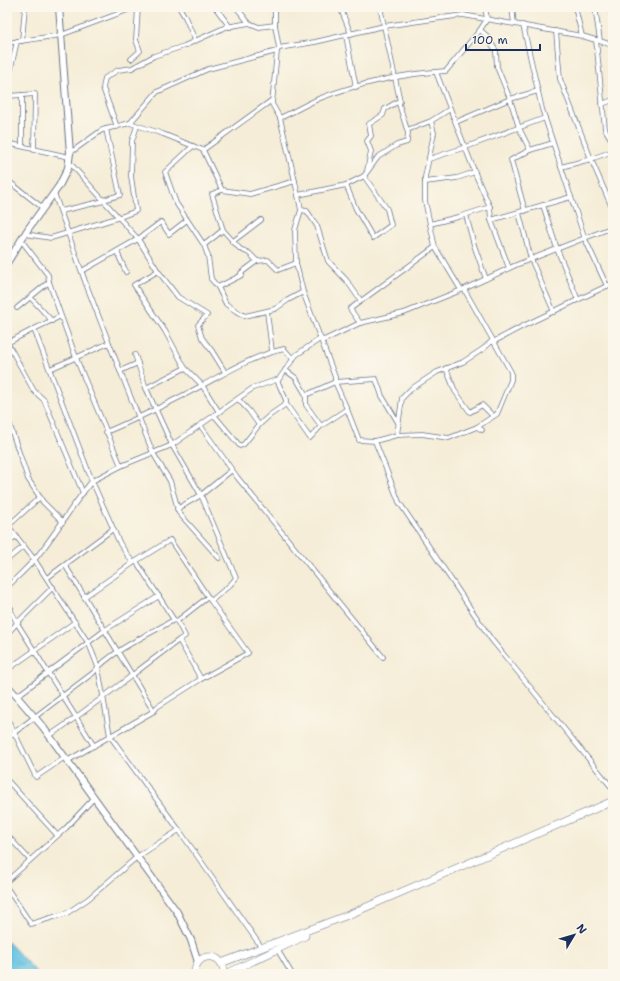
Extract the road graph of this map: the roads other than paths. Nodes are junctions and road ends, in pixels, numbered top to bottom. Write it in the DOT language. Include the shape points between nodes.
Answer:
graph roads {
  1 [pos="25,7"];
  2 [pos="59,7"];
  3 [pos="137,7"];
  4 [pos="179,7"];
  5 [pos="215,7"];
  6 [pos="236,7"];
  7 [pos="275,7"];
  8 [pos="340,7"];
  9 [pos="380,7"];
  10 [pos="486,7"];
  11 [pos="512,7"];
  12 [pos="575,7"];
  13 [pos="595,7"];
  14 [pos="611,7"];
  15 [pos="487,19"];
  16 [pos="249,23"];
  17 [pos="514,24"];
  18 [pos="275,25"];
  19 [pos="523,25"];
  20 [pos="230,26"];
  21 [pos="384,26"];
  22 [pos="480,30"];
  23 [pos="556,31"];
  24 [pos="613,32"];
  25 [pos="352,34"];
  26 [pos="61,35"];
  27 [pos="346,36"];
  28 [pos="582,36"];
  29 [pos="195,40"];
  30 [pos="20,41"];
  31 [pos="598,41"];
  32 [pos="7,43"];
  33 [pos="613,45"];
  34 [pos="278,50"];
  35 [pos="131,58"];
  36 [pos="436,72"];
  37 [pos="395,78"];
  38 [pos="7,86"];
  39 [pos="356,87"];
  40 [pos="538,91"];
  41 [pos="22,95"];
  42 [pos="7,96"];
  43 [pos="510,99"];
  44 [pos="272,100"];
  45 [pos="613,100"];
  46 [pos="400,101"];
  47 [pos="602,104"];
  48 [pos="450,109"];
  49 [pos="280,118"];
  50 [pos="545,118"];
  51 [pos="431,121"];
  52 [pos="456,122"];
  53 [pos="130,123"];
  54 [pos="137,126"];
  55 [pos="116,127"];
  56 [pos="520,128"];
  57 [pos="106,129"];
  58 [pos="407,130"];
  59 [pos="613,142"];
  60 [pos="7,143"];
  61 [pos="553,143"];
  62 [pos="22,146"];
  63 [pos="192,146"];
  64 [pos="466,148"];
  65 [pos="34,150"];
  66 [pos="203,150"];
  67 [pos="530,150"];
  68 [pos="613,151"];
  69 [pos="69,157"];
  70 [pos="429,159"];
  71 [pos="591,159"];
  72 [pos="561,167"];
  73 [pos="475,172"];
  74 [pos="366,175"];
  75 [pos="7,180"];
  76 [pos="294,180"];
  77 [pos="425,182"];
  78 [pos="346,185"];
  79 [pos="222,190"];
  80 [pos="54,193"];
  81 [pos="298,195"];
  82 [pos="571,197"];
  83 [pos="103,200"];
  84 [pos="543,205"];
  85 [pos="490,207"];
  86 [pos="43,208"];
  87 [pos="301,210"];
  88 [pos="613,210"];
  89 [pos="61,211"];
  90 [pos="526,211"];
  91 [pos="519,213"];
  92 [pos="466,215"];
  93 [pos="120,217"];
  94 [pos="187,220"];
  95 [pos="261,220"];
  96 [pos="491,220"];
  97 [pos="430,224"];
  98 [pos="613,227"];
  99 [pos="223,230"];
  100 [pos="68,232"];
  101 [pos="25,234"];
  102 [pos="585,237"];
  103 [pos="138,239"];
  104 [pos="21,240"];
  105 [pos="232,242"];
  106 [pos="204,245"];
  107 [pos="435,247"];
  108 [pos="557,249"];
  109 [pos="116,252"];
  110 [pos="531,259"];
  111 [pos="257,261"];
  112 [pos="7,263"];
  113 [pos="296,264"];
  114 [pos="509,268"];
  115 [pos="82,271"];
  116 [pos="158,271"];
  117 [pos="126,272"];
  118 [pos="486,279"];
  119 [pos="49,282"];
  120 [pos="613,284"];
  121 [pos="218,286"];
  122 [pos="607,286"];
  123 [pos="462,290"];
  124 [pos="303,292"];
  125 [pos="30,297"];
  126 [pos="578,300"];
  127 [pos="361,301"];
  128 [pos="16,308"];
  129 [pos="267,312"];
  130 [pos="554,312"];
  131 [pos="62,316"];
  132 [pos="52,321"];
  133 [pos="360,323"];
  134 [pos="34,329"];
  135 [pos="320,339"];
  136 [pos="493,341"];
  137 [pos="7,343"];
  138 [pos="109,343"];
  139 [pos="272,351"];
  140 [pos="134,355"];
  141 [pos="76,357"];
  142 [pos="293,359"];
  143 [pos="138,363"];
  144 [pos="185,368"];
  145 [pos="446,368"];
  146 [pos="50,369"];
  147 [pos="286,370"];
  148 [pos="120,371"];
  149 [pos="225,372"];
  150 [pos="277,380"];
  151 [pos="335,382"];
  152 [pos="202,385"];
  153 [pos="146,388"];
  154 [pos="306,395"];
  155 [pos="238,399"];
  156 [pos="286,404"];
  157 [pos="155,409"];
  158 [pos="347,409"];
  159 [pos="217,414"];
  160 [pos="493,416"];
  161 [pos="7,417"];
  162 [pos="139,418"];
  163 [pos="200,425"];
  164 [pos="259,425"];
  165 [pos="399,425"];
  166 [pos="321,426"];
  167 [pos="477,427"];
  168 [pos="482,430"];
  169 [pos="106,432"];
  170 [pos="397,434"];
  171 [pos="375,441"];
  172 [pos="172,445"];
  173 [pos="153,453"];
  174 [pos="121,466"];
  175 [pos="232,470"];
  176 [pos="92,481"];
  177 [pos="83,493"];
  178 [pos="201,495"];
  179 [pos="40,497"];
  180 [pos="177,509"];
  181 [pos="63,522"];
  182 [pos="7,526"];
  183 [pos="113,529"];
  184 [pos="16,536"];
  185 [pos="7,543"];
  186 [pos="24,546"];
  187 [pos="220,558"];
  188 [pos="34,559"];
  189 [pos="7,560"];
  190 [pos="134,562"];
  191 [pos="65,565"];
  192 [pos="47,578"];
  193 [pos="7,587"];
  194 [pos="53,587"];
  195 [pos="159,596"];
  196 [pos="84,597"];
  197 [pos="210,599"];
  198 [pos="7,604"];
  199 [pos="8,611"];
  200 [pos="176,621"];
  201 [pos="75,622"];
  202 [pos="17,623"];
  203 [pos="105,630"];
  204 [pos="7,634"];
  205 [pos="179,640"];
  206 [pos="89,644"];
  207 [pos="34,650"];
  208 [pos="118,652"];
  209 [pos="383,657"];
  210 [pos="98,667"];
  211 [pos="7,670"];
  212 [pos="48,672"];
  213 [pos="132,674"];
  214 [pos="201,679"];
  215 [pos="7,685"];
  216 [pos="17,696"];
  217 [pos="63,696"];
  218 [pos="104,697"];
  219 [pos="154,711"];
  220 [pos="34,717"];
  221 [pos="76,717"];
  222 [pos="7,718"];
  223 [pos="15,732"];
  224 [pos="49,736"];
  225 [pos="110,736"];
  226 [pos="7,738"];
  227 [pos="94,746"];
  228 [pos="66,759"];
  229 [pos="7,780"];
  230 [pos="613,789"];
  231 [pos="94,798"];
  232 [pos="613,801"];
  233 [pos="180,830"];
  234 [pos="7,835"];
  235 [pos="58,835"];
  236 [pos="137,857"];
  237 [pos="30,860"];
  238 [pos="7,881"];
  239 [pos="7,888"];
  240 [pos="348,915"];
  241 [pos="262,948"];
  242 [pos="277,949"];
  243 [pos="198,962"];
  244 [pos="221,963"];
  245 [pos="195,974"];
  246 [pos="225,974"];
  247 [pos="292,974"];
  1 -- 30 [label="street"];
  2 -- 26 [label="main road"];
  3 -- 26 [label="street"];
  3 -- 35 [label="street" via="136,40 140,52"];
  4 -- 29 [label="street"];
  5 -- 20 [label="street"];
  6 -- 16 [label="street"];
  7 -- 18 [label="street"];
  8 -- 25 [label="street"];
  9 -- 21 [label="street"];
  10 -- 15 [label="street"];
  11 -- 17 [label="street"];
  12 -- 28 [label="street"];
  13 -- 31 [label="street"];
  14 -- 24 [label="street"];
  15 -- 17 [label="street"];
  15 -- 21 [label="street" via="462,15"];
  15 -- 22 [label="street"];
  16 -- 18 [label="street" via="259,27"];
  16 -- 20 [label="street"];
  17 -- 19 [label="street"];
  18 -- 34 [label="street"];
  19 -- 23 [label="street"];
  19 -- 40 [label="street"];
  20 -- 29 [label="street"];
  21 -- 25 [label="street"];
  21 -- 37 [label="street"];
  22 -- 36 [label="street" via="446,71"];
  22 -- 43 [label="street" via="496,52 497,67"];
  23 -- 28 [label="street"];
  23 -- 71 [label="street" via="560,79"];
  25 -- 27 [label="street"];
  26 -- 30 [label="street"];
  26 -- 69 [label="main road"];
  27 -- 34 [label="street"];
  27 -- 39 [label="street"];
  28 -- 31 [label="street"];
  29 -- 55 [label="street" via="154,56 132,68 118,70 105,78 103,88"];
  30 -- 32 [label="street"];
  30 -- 38 [label="street"];
  31 -- 33 [label="street"];
  31 -- 47 [label="street"];
  34 -- 44 [label="street"];
  34 -- 53 [label="street" via="208,69 156,92"];
  36 -- 37 [label="street"];
  36 -- 48 [label="street"];
  37 -- 39 [label="street"];
  37 -- 46 [label="street"];
  39 -- 49 [label="street" via="319,99"];
  40 -- 43 [label="street"];
  40 -- 50 [label="street"];
  41 -- 42 [label="street"];
  41 -- 62 [label="street"];
  41 -- 65 [label="street" via="35,94"];
  43 -- 52 [label="street"];
  43 -- 56 [label="street"];
  44 -- 49 [label="street"];
  44 -- 66 [label="street"];
  45 -- 47 [label="street"];
  46 -- 58 [label="street"];
  46 -- 74 [label="street" via="385,109 383,115 369,124 371,136 367,141 371,151"];
  47 -- 59 [label="street" via="606,129"];
  48 -- 51 [label="street"];
  48 -- 52 [label="street"];
  49 -- 76 [label="street"];
  50 -- 56 [label="street"];
  50 -- 61 [label="street"];
  51 -- 58 [label="street"];
  51 -- 70 [label="street" via="434,133"];
  52 -- 64 [label="street"];
  53 -- 54 [label="street"];
  53 -- 55 [label="street"];
  54 -- 63 [label="street"];
  54 -- 93 [label="street" via="132,140 131,176 136,211"];
  55 -- 57 [label="street"];
  56 -- 64 [label="street"];
  56 -- 67 [label="street"];
  57 -- 69 [label="street"];
  57 -- 83 [label="street" via="120,195"];
  58 -- 74 [label="street" via="407,142 378,157"];
  60 -- 62 [label="street"];
  61 -- 67 [label="street"];
  61 -- 72 [label="street"];
  62 -- 65 [label="street"];
  63 -- 66 [label="street"];
  63 -- 94 [label="street" via="165,172 176,203"];
  64 -- 70 [label="street"];
  64 -- 73 [label="street"];
  65 -- 69 [label="street"];
  66 -- 79 [label="street"];
  67 -- 90 [label="street" via="511,160"];
  68 -- 71 [label="street"];
  69 -- 80 [label="main road" via="68,168"];
  69 -- 83 [label="street"];
  70 -- 77 [label="street"];
  71 -- 72 [label="street"];
  71 -- 88 [label="street"];
  72 -- 82 [label="street"];
  73 -- 77 [label="street" via="457,178"];
  73 -- 85 [label="street"];
  74 -- 78 [label="street"];
  74 -- 78 [label="street" via="386,209 391,225 372,238"];
  75 -- 86 [label="street"];
  76 -- 79 [label="street" via="250,194"];
  76 -- 81 [label="street"];
  77 -- 97 [label="street" via="425,201"];
  78 -- 81 [label="street"];
  79 -- 99 [label="street" via="212,194"];
  80 -- 86 [label="main road"];
  80 -- 89 [label="street"];
  81 -- 87 [label="street"];
  82 -- 84 [label="street"];
  82 -- 102 [label="street"];
  83 -- 89 [label="street"];
  83 -- 93 [label="street"];
  84 -- 90 [label="street"];
  84 -- 108 [label="street"];
  85 -- 92 [label="street"];
  85 -- 96 [label="street"];
  86 -- 101 [label="main road"];
  87 -- 113 [label="street" via="296,230"];
  87 -- 127 [label="street" via="307,211 317,226 328,261"];
  89 -- 100 [label="street"];
  90 -- 91 [label="street"];
  91 -- 96 [label="street"];
  91 -- 110 [label="street"];
  92 -- 97 [label="street"];
  92 -- 118 [label="street"];
  93 -- 100 [label="street"];
  93 -- 103 [label="street"];
  94 -- 103 [label="street" via="169,234 162,222"];
  94 -- 106 [label="street"];
  95 -- 105 [label="street"];
  96 -- 114 [label="street"];
  97 -- 107 [label="street"];
  98 -- 102 [label="street"];
  99 -- 105 [label="street"];
  99 -- 106 [label="street"];
  100 -- 101 [label="street" via="51,238"];
  100 -- 115 [label="street"];
  101 -- 104 [label="main road"];
  102 -- 108 [label="street"];
  102 -- 122 [label="street"];
  103 -- 109 [label="street"];
  103 -- 116 [label="street"];
  104 -- 112 [label="main road"];
  104 -- 119 [label="street" via="48,274"];
  105 -- 111 [label="street"];
  106 -- 121 [label="street" via="211,279"];
  107 -- 123 [label="street"];
  107 -- 127 [label="street"];
  108 -- 110 [label="street"];
  108 -- 126 [label="street"];
  109 -- 115 [label="street"];
  109 -- 117 [label="street"];
  110 -- 114 [label="street"];
  110 -- 130 [label="street"];
  111 -- 113 [label="street" via="268,260 278,270"];
  111 -- 121 [label="street" via="241,273 242,275"];
  113 -- 124 [label="street"];
  114 -- 118 [label="street"];
  115 -- 138 [label="street"];
  116 -- 144 [label="street" via="134,285 165,331"];
  116 -- 149 [label="street" via="178,297 207,315 198,325 202,338"];
  118 -- 123 [label="street"];
  119 -- 125 [label="street"];
  119 -- 131 [label="street"];
  120 -- 122 [label="street"];
  121 -- 129 [label="street" via="226,304 245,316"];
  122 -- 126 [label="street"];
  123 -- 133 [label="street" via="404,312"];
  123 -- 136 [label="street"];
  124 -- 129 [label="street"];
  124 -- 135 [label="street"];
  125 -- 128 [label="street"];
  125 -- 132 [label="street"];
  126 -- 130 [label="street"];
  127 -- 133 [label="street" via="350,309"];
  129 -- 139 [label="street"];
  130 -- 136 [label="street"];
  131 -- 132 [label="street"];
  131 -- 141 [label="street"];
  132 -- 134 [label="street"];
  133 -- 135 [label="street" via="324,340"];
  134 -- 137 [label="street"];
  134 -- 146 [label="street"];
  135 -- 142 [label="street"];
  135 -- 151 [label="street"];
  136 -- 145 [label="street" via="463,362"];
  136 -- 160 [label="street" via="511,372 511,380 497,414"];
  137 -- 177 [label="street" via="34,391 44,400"];
  138 -- 141 [label="street"];
  138 -- 148 [label="street"];
  139 -- 142 [label="street" via="284,349"];
  139 -- 149 [label="street" via="242,362"];
  140 -- 143 [label="street"];
  141 -- 146 [label="street"];
  141 -- 169 [label="street"];
  142 -- 147 [label="street"];
  143 -- 148 [label="street"];
  143 -- 153 [label="street"];
  144 -- 152 [label="street"];
  144 -- 153 [label="street"];
  145 -- 160 [label="street" via="455,391 470,412 482,405"];
  145 -- 165 [label="street" via="411,389 402,398"];
  146 -- 176 [label="street"];
  147 -- 150 [label="street"];
  147 -- 154 [label="street" via="296,378"];
  148 -- 162 [label="street"];
  149 -- 152 [label="street"];
  150 -- 155 [label="street" via="253,388"];
  150 -- 156 [label="street"];
  151 -- 154 [label="street"];
  151 -- 158 [label="street"];
  151 -- 165 [label="street" via="376,379 382,396"];
  152 -- 157 [label="street"];
  152 -- 159 [label="street"];
  153 -- 157 [label="street"];
  154 -- 166 [label="street" via="306,405"];
  155 -- 159 [label="street"];
  155 -- 164 [label="street"];
  156 -- 164 [label="street"];
  156 -- 166 [label="street" via="310,438"];
  157 -- 162 [label="street"];
  157 -- 172 [label="street"];
  158 -- 166 [label="street"];
  158 -- 171 [label="street" via="359,440"];
  159 -- 163 [label="street"];
  159 -- 164 [label="street" via="240,446"];
  160 -- 167 [label="street"];
  161 -- 179 [label="street" via="28,479"];
  162 -- 169 [label="street"];
  162 -- 173 [label="street"];
  163 -- 172 [label="street"];
  163 -- 175 [label="street"];
  165 -- 170 [label="street"];
  167 -- 168 [label="street"];
  167 -- 170 [label="street" via="449,438"];
  169 -- 174 [label="street"];
  170 -- 171 [label="street"];
  171 -- 230 [label="street" via="399,502 491,639"];
  172 -- 173 [label="street"];
  172 -- 178 [label="street"];
  173 -- 174 [label="street"];
  173 -- 180 [label="street" via="170,481"];
  174 -- 176 [label="street"];
  175 -- 178 [label="street"];
  175 -- 209 [label="street"];
  176 -- 177 [label="street"];
  176 -- 183 [label="street"];
  177 -- 181 [label="street"];
  178 -- 180 [label="street"];
  178 -- 197 [label="street" via="236,578"];
  179 -- 181 [label="street"];
  179 -- 182 [label="street"];
  180 -- 187 [label="street"];
  181 -- 188 [label="street"];
  182 -- 184 [label="street"];
  183 -- 190 [label="street" via="120,544"];
  183 -- 191 [label="street"];
  184 -- 185 [label="street"];
  184 -- 186 [label="street"];
  186 -- 188 [label="street"];
  186 -- 189 [label="street"];
  188 -- 192 [label="street"];
  188 -- 193 [label="street"];
  190 -- 195 [label="street"];
  190 -- 196 [label="street"];
  190 -- 197 [label="street" via="170,540"];
  191 -- 192 [label="street"];
  191 -- 196 [label="street"];
  192 -- 194 [label="street"];
  194 -- 201 [label="street"];
  194 -- 202 [label="street"];
  195 -- 200 [label="street"];
  195 -- 203 [label="street"];
  196 -- 203 [label="street"];
  197 -- 200 [label="street"];
  197 -- 214 [label="street" via="248,653"];
  198 -- 199 [label="street" via="11,608"];
  199 -- 202 [label="street"];
  200 -- 205 [label="street" via="185,636"];
  200 -- 208 [label="street"];
  201 -- 206 [label="street"];
  201 -- 207 [label="street"];
  202 -- 204 [label="street"];
  202 -- 207 [label="street"];
  203 -- 206 [label="street"];
  203 -- 208 [label="street"];
  205 -- 213 [label="street"];
  205 -- 214 [label="street"];
  206 -- 210 [label="street"];
  206 -- 212 [label="street"];
  207 -- 211 [label="street"];
  207 -- 212 [label="street"];
  208 -- 210 [label="street"];
  208 -- 213 [label="street"];
  210 -- 217 [label="street"];
  210 -- 218 [label="street"];
  212 -- 216 [label="street"];
  212 -- 217 [label="street"];
  213 -- 218 [label="street"];
  213 -- 219 [label="street"];
  214 -- 219 [label="street"];
  215 -- 216 [label="main road"];
  216 -- 220 [label="main road"];
  217 -- 220 [label="street"];
  217 -- 221 [label="street"];
  218 -- 221 [label="street"];
  218 -- 225 [label="street"];
  219 -- 225 [label="street"];
  220 -- 223 [label="street"];
  220 -- 224 [label="main road"];
  221 -- 224 [label="street"];
  221 -- 227 [label="street"];
  222 -- 223 [label="street"];
  223 -- 226 [label="street"];
  223 -- 228 [label="street" via="36,777"];
  224 -- 228 [label="main road"];
  225 -- 227 [label="street"];
  225 -- 233 [label="street"];
  227 -- 228 [label="street"];
  228 -- 231 [label="main road"];
  229 -- 235 [label="street"];
  231 -- 235 [label="street"];
  231 -- 236 [label="main road"];
  232 -- 240 [label="highway"];
  233 -- 236 [label="street"];
  233 -- 241 [label="street"];
  234 -- 237 [label="street"];
  235 -- 237 [label="street"];
  236 -- 239 [label="street" via="88,899 66,913 30,924"];
  236 -- 243 [label="main road" via="177,912"];
  237 -- 238 [label="street"];
  240 -- 241 [label="highway"];
  240 -- 242 [label="highway"];
  241 -- 244 [label="highway"];
  242 -- 246 [label="highway"];
  242 -- 247 [label="street"];
  243 -- 244 [label="highway" via="210,957"];
  243 -- 245 [label="highway"];
  244 -- 246 [label="highway"];
}
